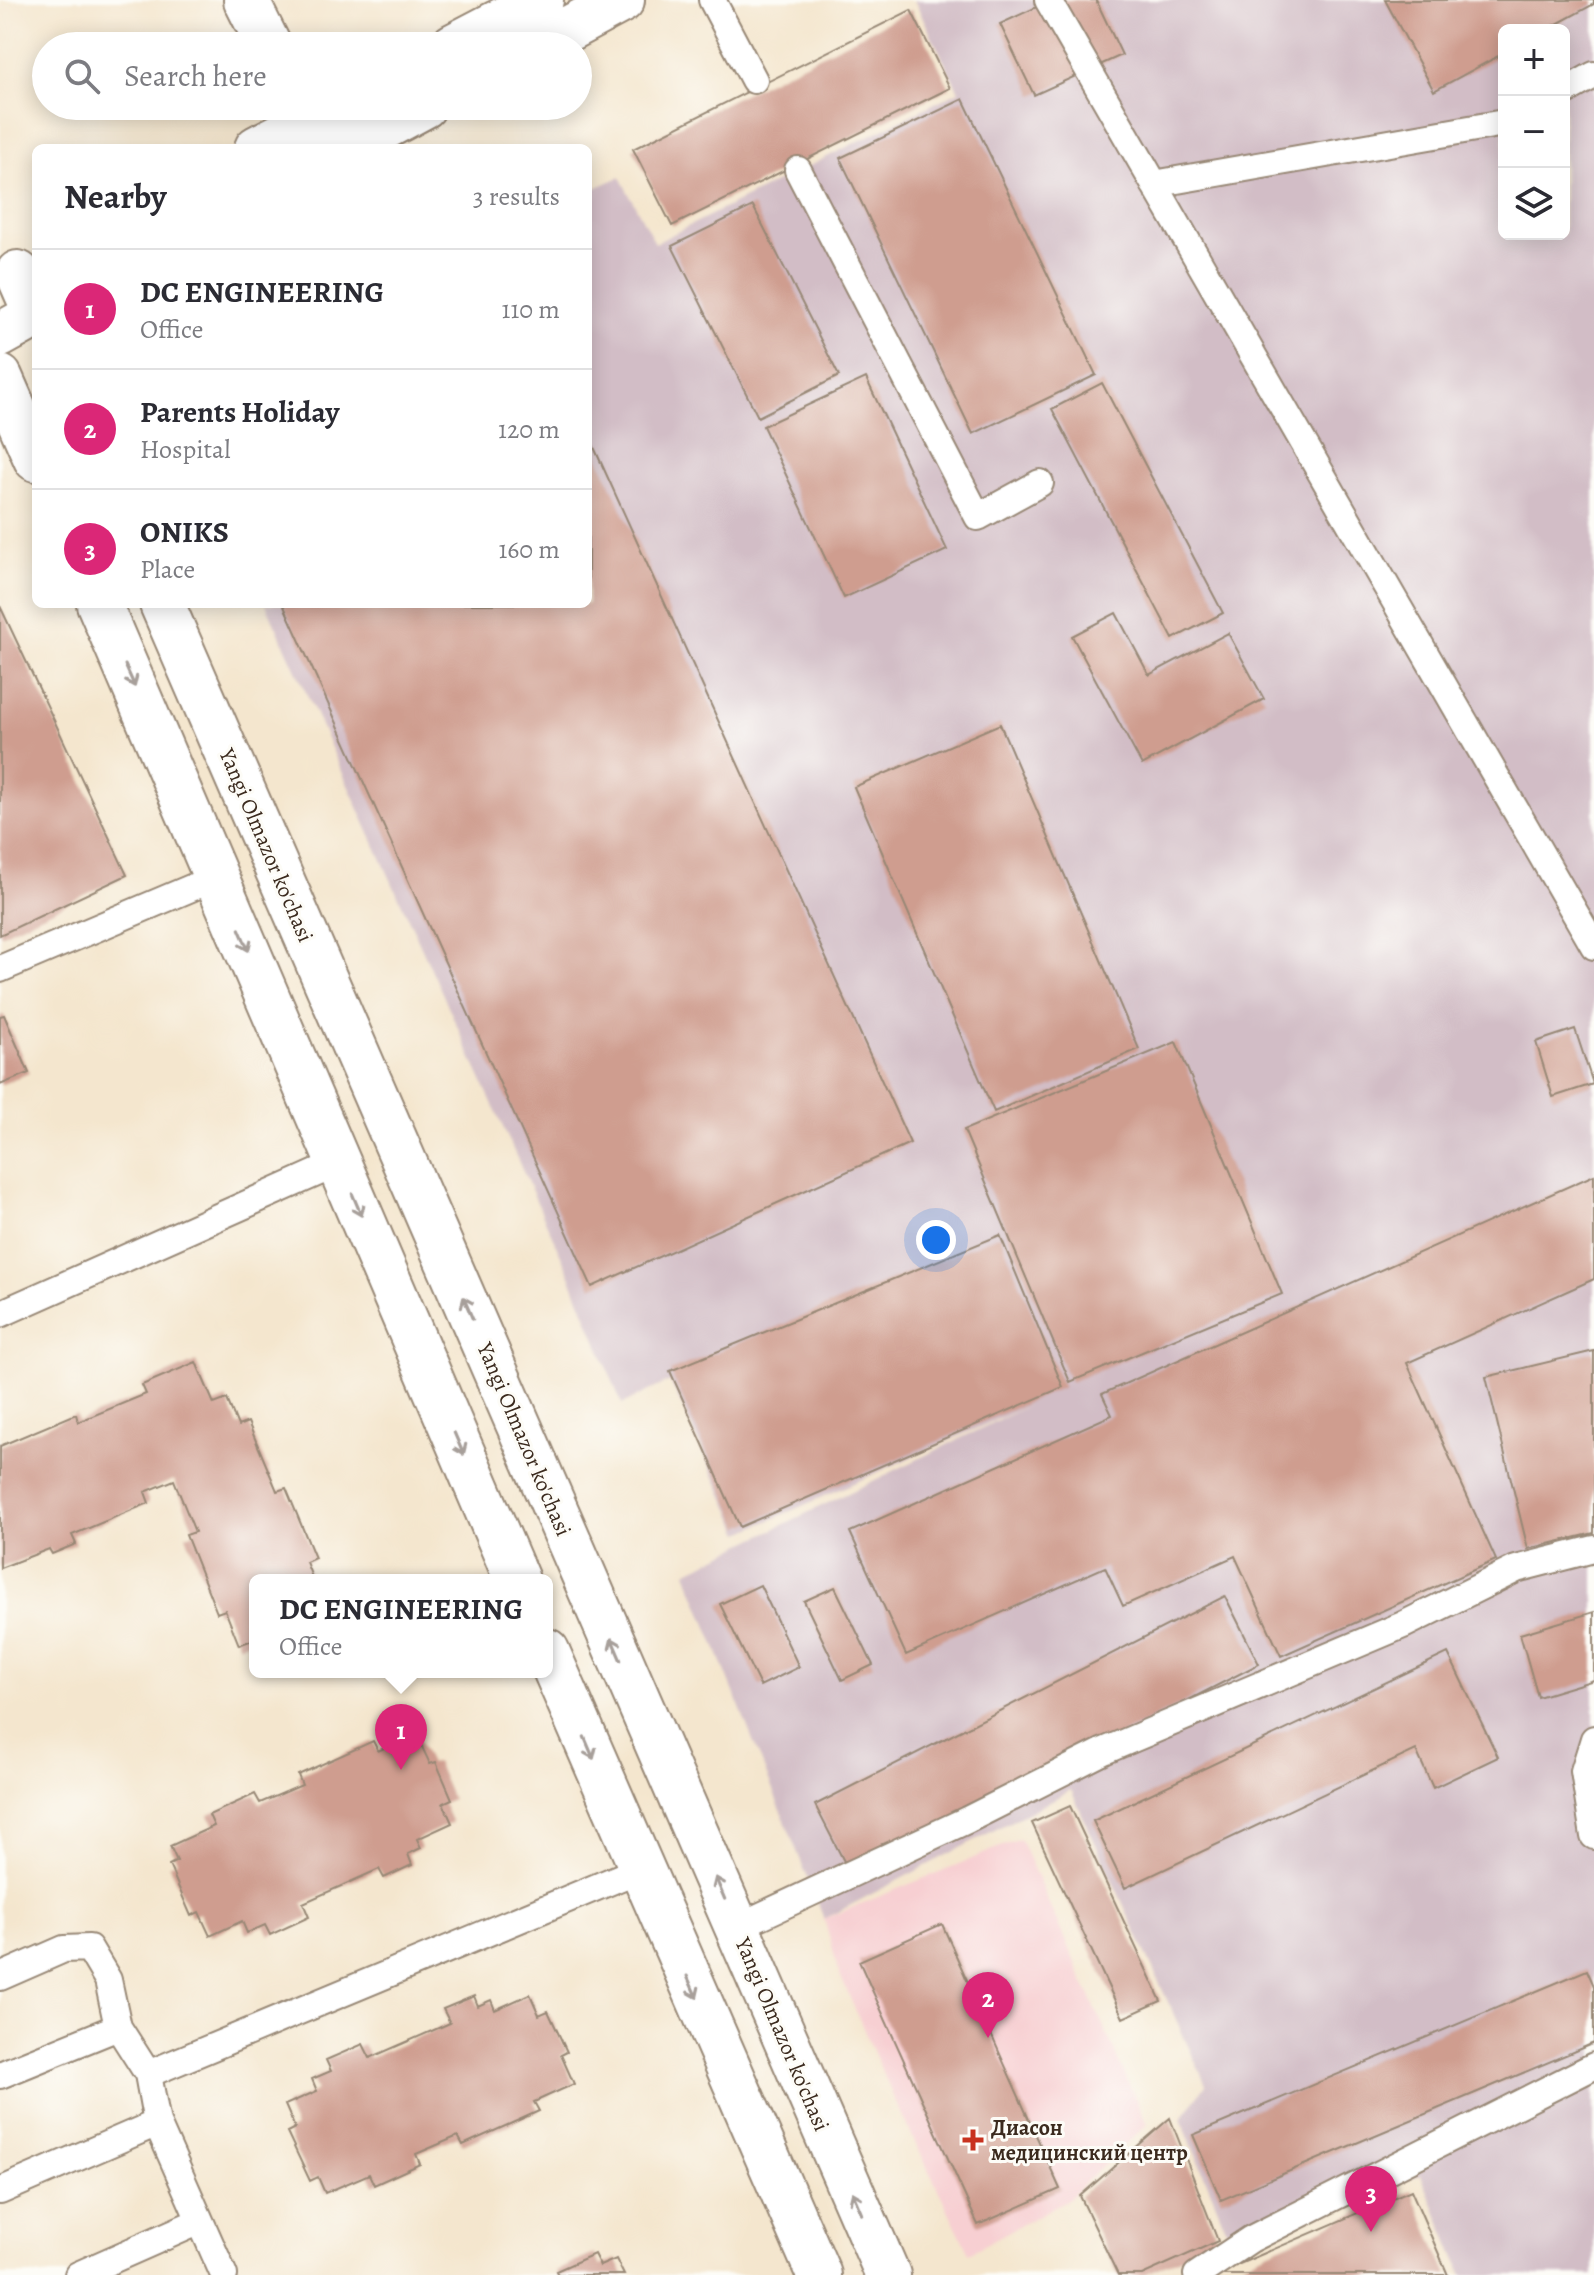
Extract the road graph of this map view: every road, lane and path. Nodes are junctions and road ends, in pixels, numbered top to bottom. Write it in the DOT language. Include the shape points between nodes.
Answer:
graph roads {
  1 [pos="246,0"];
  2 [pos="541,0"];
  3 [pos="622,0"];
  4 [pos="712,0"];
  5 [pos="1048,0"];
  6 [pos="262,32"];
  7 [pos="480,32"];
  8 [pos="562,32"];
  9 [pos="1594,75"];
  10 [pos="754,80"];
  11 [pos="1570,89"];
  12 [pos="316,120"];
  13 [pos="398,120"];
  14 [pos="1498,124"];
  15 [pos="265,144"];
  16 [pos="353,144"];
  17 [pos="798,170"];
  18 [pos="1154,184"];
  19 [pos="18,273"];
  20 [pos="32,305"];
  21 [pos="32,316"];
  22 [pos="0,335"];
  23 [pos="0,377"];
  24 [pos="32,450"];
  25 [pos="1040,483"];
  26 [pos="101,608"];
  27 [pos="164,608"];
  28 [pos="217,877"];
  29 [pos="1594,946"];
  30 [pos="0,969"];
  31 [pos="339,1163"];
  32 [pos="0,1314"];
  33 [pos="1594,1549"];
  34 [pos="514,1574"];
  35 [pos="553,1665"];
  36 [pos="1594,1739"];
  37 [pos="1594,1836"];
  38 [pos="640,1869"];
  39 [pos="737,1927"];
  40 [pos="0,1977"];
  41 [pos="118,2027"];
  42 [pos="1594,2066"];
  43 [pos="148,2074"];
  44 [pos="0,2075"];
  45 [pos="157,2123"];
  46 [pos="0,2191"];
  47 [pos="200,2221"];
  48 [pos="78,2275"];
  49 [pos="224,2275"];
  50 [pos="819,2275"];
  51 [pos="888,2275"];
  52 [pos="1197,2275"];
  1 -- 6 [label="main road"];
  2 -- 7 [label="main road"];
  3 -- 8 [label="main road"];
  4 -- 10 [label="lane"];
  5 -- 18 [label="lane"];
  9 -- 11 [label="lane"];
  12 -- 15 [label="main road"];
  13 -- 16 [label="main road"];
  14 -- 18 [label="lane"];
  17 -- 25 [label="lane" via="978,517"];
  18 -- 29 [label="lane"];
  19 -- 20 [label="main road"];
  21 -- 22 [label="main road"];
  23 -- 24 [label="main road"];
  26 -- 28 [label="main road, one-way"];
  39 -- 27 [label="main road, Yangi Olmazor ko'chasi, one-way"];
  28 -- 30 [label="lane"];
  28 -- 31 [label="main road, one-way"];
  31 -- 32 [label="lane"];
  31 -- 34 [label="main road, one-way"];
  33 -- 39 [label="lane" via="1516,1569 1403,1625 1104,1751"];
  35 -- 38 [label="main road, one-way"];
  36 -- 37 [label="lane" via="1584,1771"];
  38 -- 43 [label="lane"];
  38 -- 50 [label="main road, one-way"];
  51 -- 39 [label="main road, Yangi Olmazor ko'chasi, one-way"];
  40 -- 41 [label="lane" via="64,1949 89,1948 108,1980"];
  41 -- 43 [label="lane"];
  41 -- 44 [label="lane"];
  42 -- 52 [label="lane" via="1251,2239"];
  43 -- 45 [label="lane"];
  45 -- 46 [label="lane"];
  45 -- 47 [label="lane"];
  47 -- 48 [label="lane"];
  47 -- 49 [label="lane"];
}
